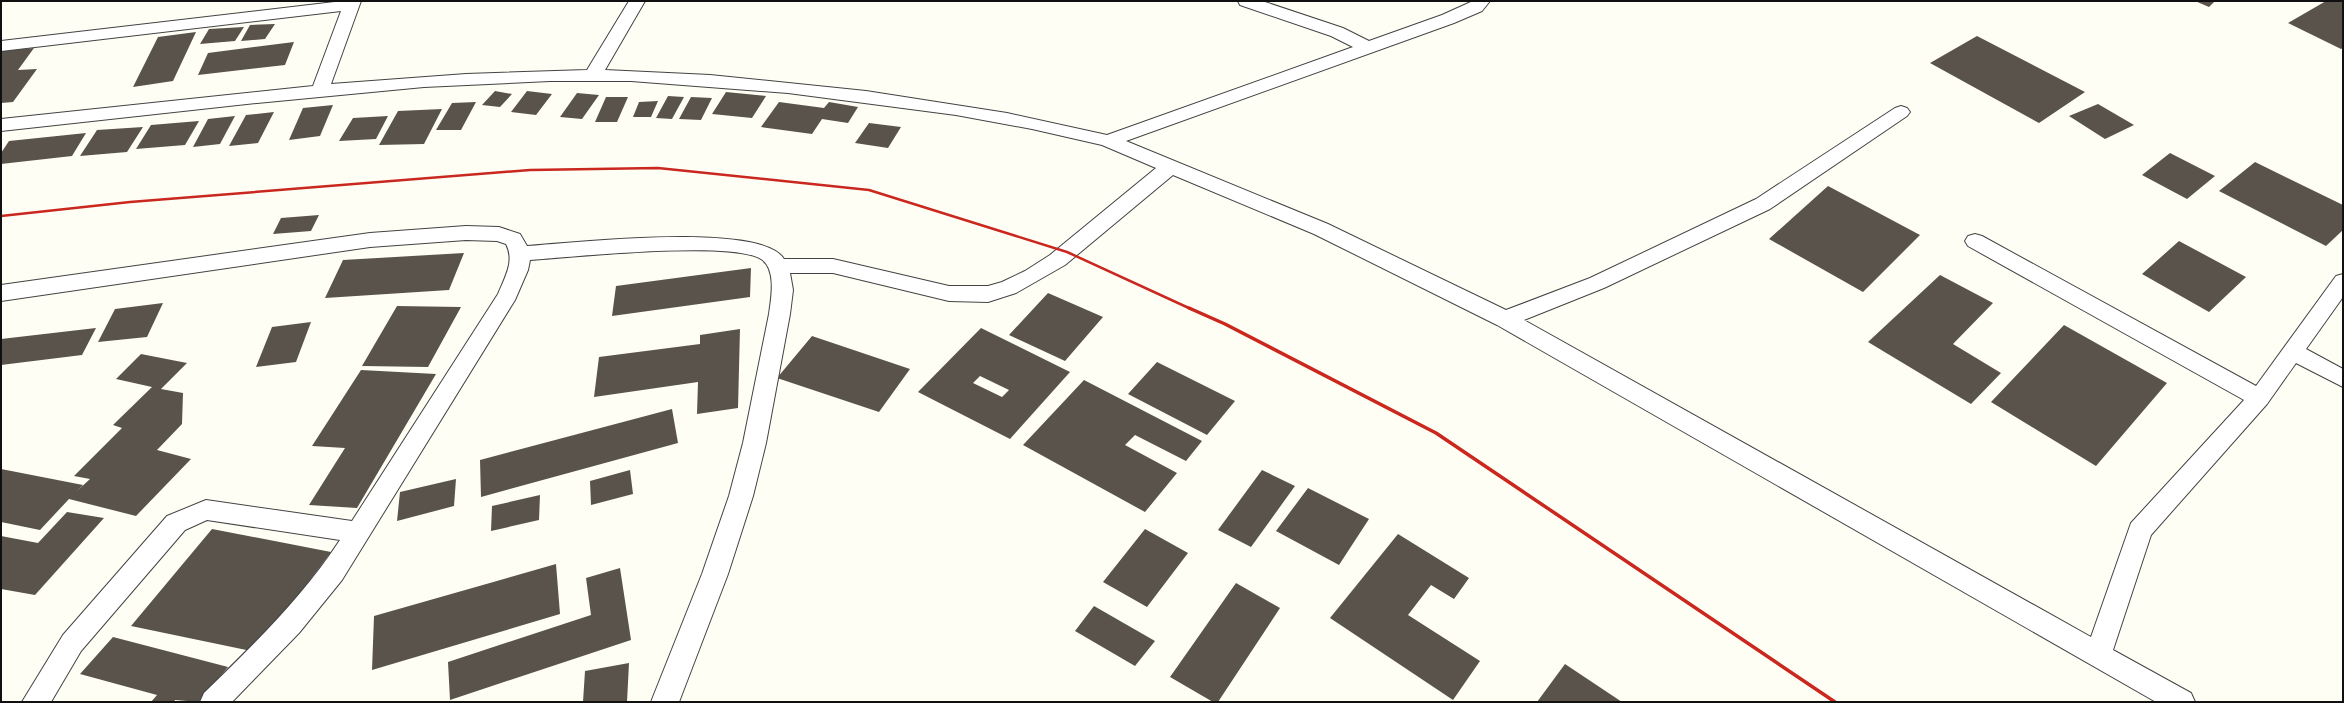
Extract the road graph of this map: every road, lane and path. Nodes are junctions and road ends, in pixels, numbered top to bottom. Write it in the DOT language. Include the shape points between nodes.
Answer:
graph roads {
  1 [pos="637,1"];
  2 [pos="1246,1"];
  3 [pos="1482,1"];
  4 [pos="353,3"];
  5 [pos="1,46"];
  6 [pos="1367,47"];
  7 [pos="593,75"];
  8 [pos="320,91"];
  9 [pos="1901,112"];
  10 [pos="1,124"];
  11 [pos="1108,141"];
  12 [pos="1171,166"];
  13 [pos="1975,241"];
  14 [pos="521,253"];
  15 [pos="778,266"];
  16 [pos="2343,281"];
  17 [pos="1,293"];
  18 [pos="1505,319"];
  19 [pos="2292,351"];
  20 [pos="2343,379"];
  21 [pos="2259,398"];
  22 [pos="356,532"];
  23 [pos="2098,655"];
  24 [pos="36,702"];
  25 [pos="214,702"];
  26 [pos="664,702"];
  27 [pos="2181,702"];
  1 -- 7 [label="street"];
  2 -- 6 [label="street" via="1337,32"];
  3 -- 6 [label="street" via="1476,7 1448,19"];
  4 -- 5 [label="street"];
  4 -- 8 [label="street"];
  6 -- 11 [label="street" via="1256,90"];
  7 -- 8 [label="street" via="421,82"];
  7 -- 11 [label="street" via="728,82 867,97 1006,117"];
  8 -- 10 [label="street"];
  9 -- 18 [label="street" via="1763,204 1597,283"];
  11 -- 12 [label="street"];
  12 -- 15 [label="street" via="1067,252 1025,281 988,294 929,289 833,266"];
  12 -- 18 [label="street" via="1321,229"];
  13 -- 21 [label="street"];
  14 -- 15 [label="street" via="714,244 748,248 768,254"];
  14 -- 17 [label="street" via="513,239 499,234 466,233 370,240"];
  14 -- 22 [label="street" via="518,270 508,295"];
  15 -- 26 [label="street" via="782,290 780,304 741,495 713,577"];
  16 -- 19 [label="street"];
  18 -- 23 [label="street"];
  19 -- 20 [label="street"];
  19 -- 21 [label="street"];
  21 -- 23 [label="street" via="2140,530"];
  22 -- 24 [label="street" via="206,510 176,523 72,643"];
  22 -- 25 [label="street" via="333,572 290,625"];
  23 -- 27 [label="street"];
}
